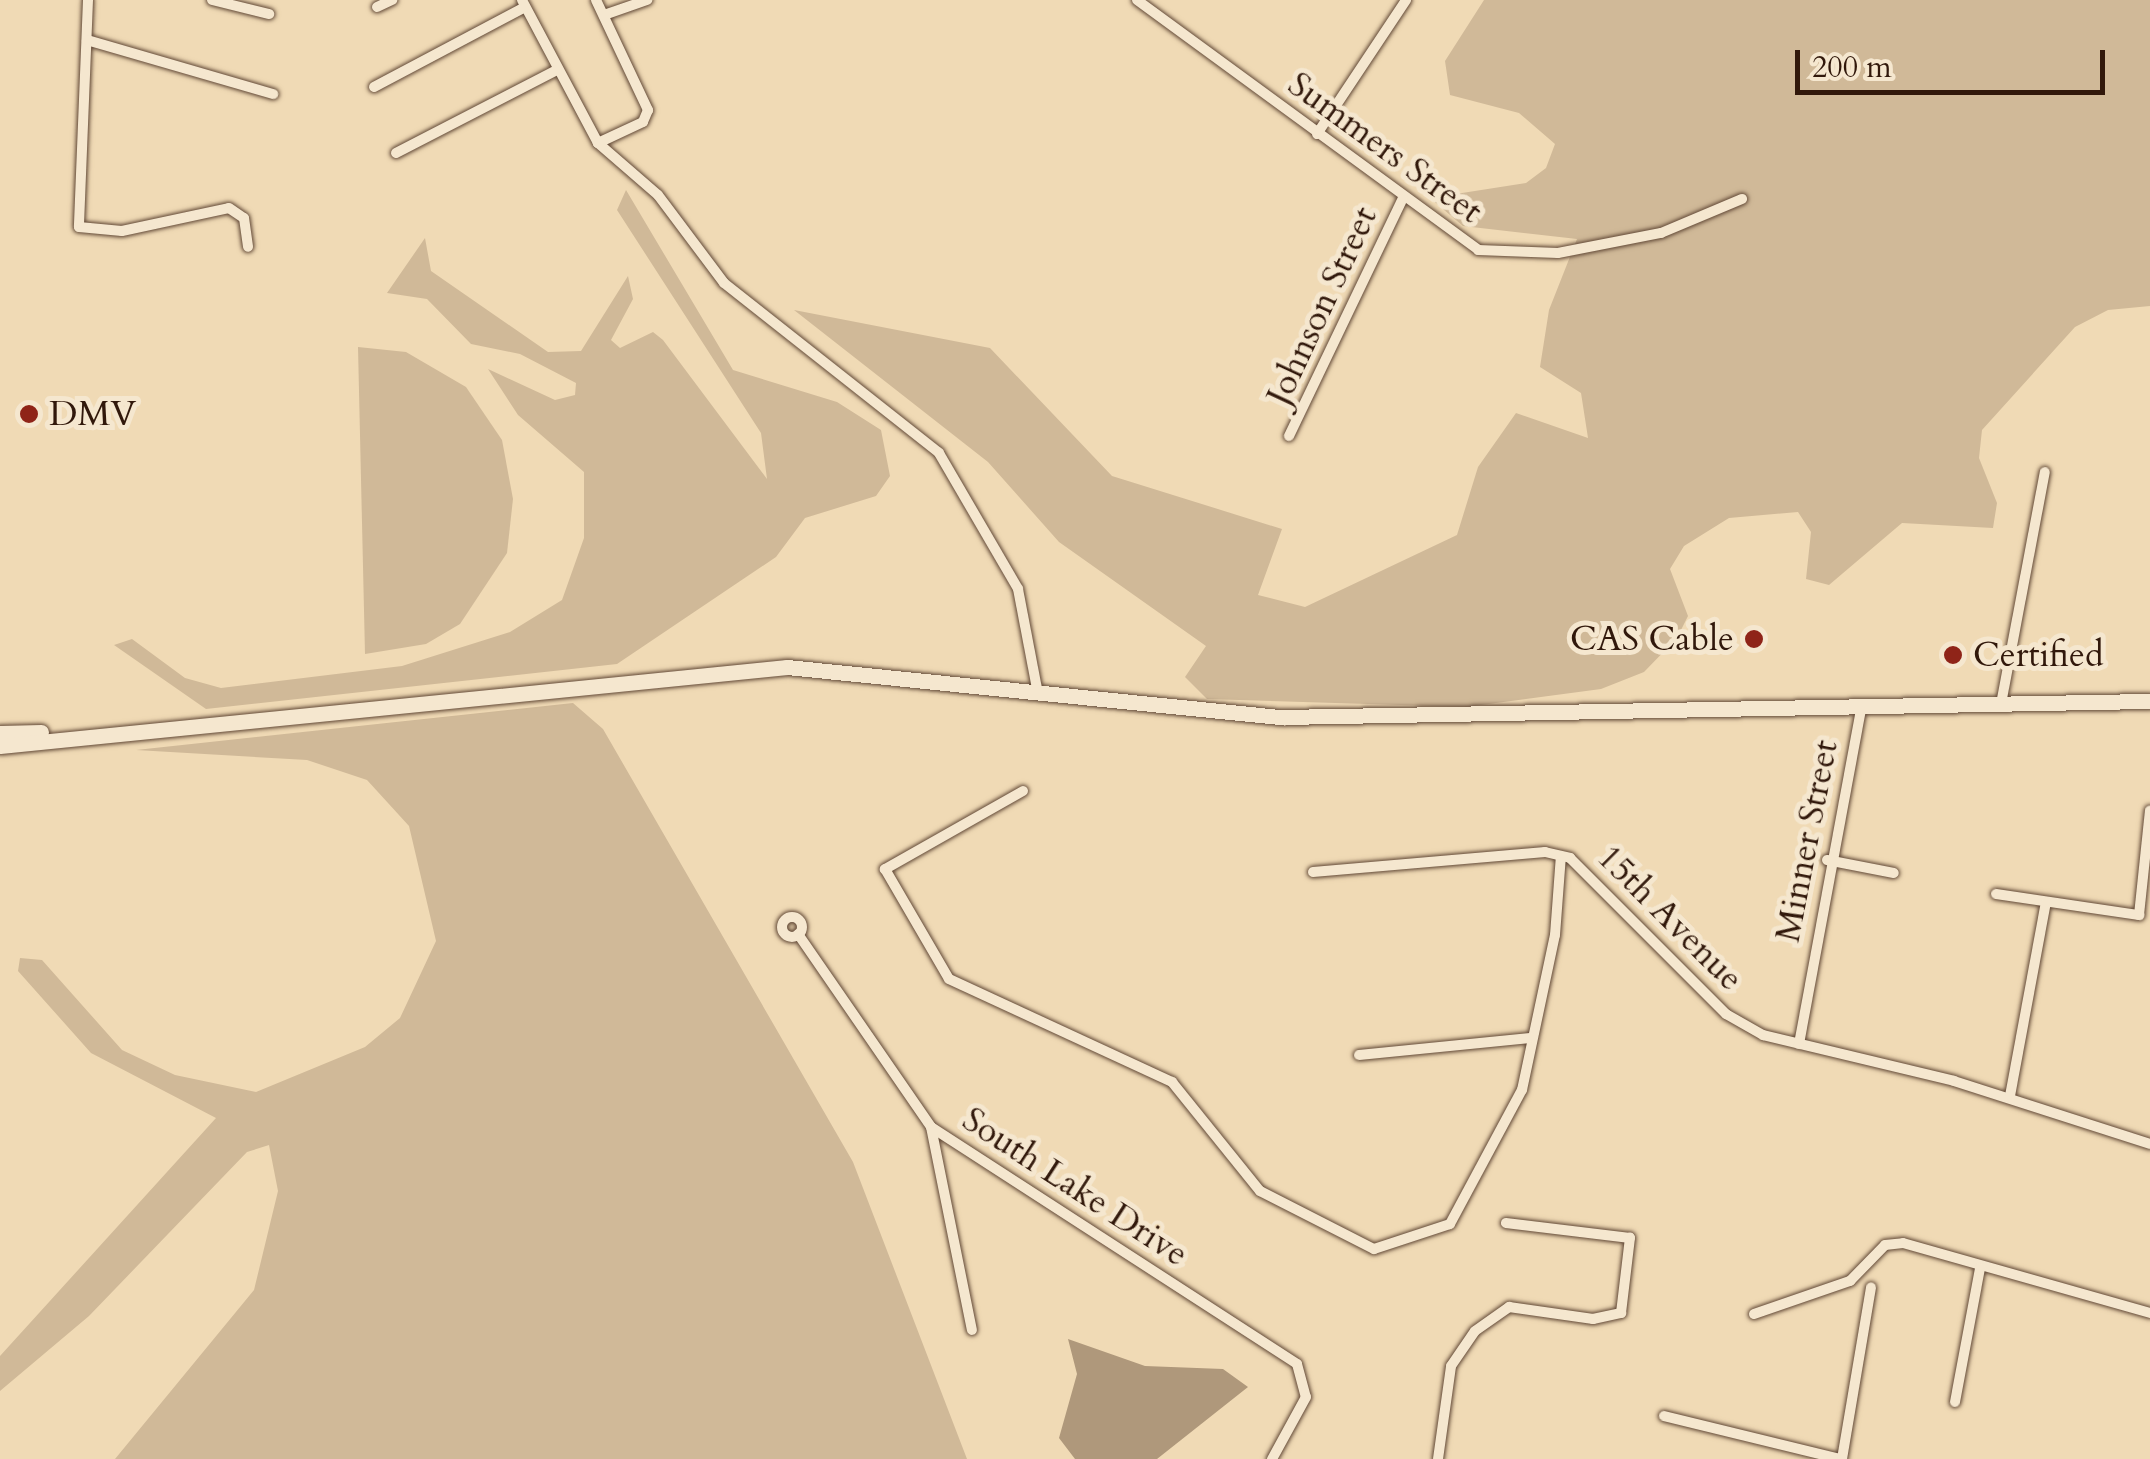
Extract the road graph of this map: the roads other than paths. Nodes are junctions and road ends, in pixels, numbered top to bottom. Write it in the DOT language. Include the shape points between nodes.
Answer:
graph roads {
  1 [pos="88,0"];
  2 [pos="212,0"];
  3 [pos="392,0"];
  4 [pos="596,0"];
  5 [pos="647,0"];
  6 [pos="1137,0"];
  7 [pos="1406,0"];
  8 [pos="523,4"];
  9 [pos="377,8"];
  10 [pos="269,14"];
  11 [pos="604,15"];
  12 [pos="87,40"];
  13 [pos="557,70"];
  14 [pos="374,87"];
  15 [pos="273,94"];
  16 [pos="1317,134"];
  17 [pos="598,143"];
  18 [pos="396,152"];
  19 [pos="1742,198"];
  20 [pos="1402,200"];
  21 [pos="248,246"];
  22 [pos="1289,436"];
  23 [pos="2045,472"];
  24 [pos="1038,694"];
  25 [pos="2150,701"];
  26 [pos="2001,704"];
  27 [pos="1860,708"];
  28 [pos="0,734"];
  29 [pos="79,737"];
  30 [pos="0,749"];
  31 [pos="1024,791"];
  32 [pos="2150,811"];
  33 [pos="1561,856"];
  34 [pos="1827,860"];
  35 [pos="1313,872"];
  36 [pos="1894,873"];
  37 [pos="1996,894"];
  38 [pos="2046,902"];
  39 [pos="798,934"];
  40 [pos="1530,1038"];
  41 [pos="1800,1044"];
  42 [pos="1358,1055"];
  43 [pos="2010,1096"];
  44 [pos="931,1126"];
  45 [pos="2150,1144"];
  46 [pos="1506,1223"];
  47 [pos="1980,1268"];
  48 [pos="1871,1287"];
  49 [pos="2150,1313"];
  50 [pos="1754,1314"];
  51 [pos="972,1330"];
  52 [pos="1955,1402"];
  53 [pos="1664,1416"];
  54 [pos="1272,1459"];
  55 [pos="1438,1459"];
  56 [pos="1842,1459"];
  1 -- 12 [label="street"];
  2 -- 10 [label="street"];
  3 -- 9 [label="street"];
  4 -- 11 [label="street"];
  5 -- 11 [label="street"];
  6 -- 16 [label="street, Summers Street"];
  7 -- 16 [label="street"];
  8 -- 13 [label="street"];
  8 -- 14 [label="street"];
  11 -- 17 [label="street" via="648,110 643,122"];
  12 -- 15 [label="street"];
  12 -- 21 [label="street" via="79,227 122,232 229,208 244,218"];
  13 -- 17 [label="street"];
  13 -- 18 [label="street"];
  16 -- 20 [label="street, Summers Street"];
  17 -- 24 [label="street" via="658,195 724,283 939,453 1018,589"];
  19 -- 20 [label="street, Summers Street" via="1661,233 1514,256 1451,237"];
  20 -- 22 [label="street, Johnson Street"];
  23 -- 26 [label="street"];
  24 -- 27 [label="main road" via="1282,717"];
  24 -- 29 [label="main road" via="787,667"];
  25 -- 26 [label="main road"];
  26 -- 27 [label="main road"];
  27 -- 34 [label="street, Minner Street"];
  28 -- 29 [label="main road"];
  29 -- 30 [label="main road"];
  31 -- 40 [label="street" via="885,869 949,978 1172,1082 1260,1191 1374,1249 1450,1224 1522,1090"];
  32 -- 38 [label="street" via="2134,914"];
  33 -- 35 [label="street, 15th Avenue"];
  33 -- 40 [label="street"];
  33 -- 41 [label="street, 15th Avenue" via="1726,1014"];
  34 -- 36 [label="street"];
  34 -- 41 [label="street, Minner Street"];
  37 -- 38 [label="street"];
  38 -- 43 [label="street"];
  39 -- 44 [label="street, South Lake Drive"];
  40 -- 42 [label="street"];
  41 -- 43 [label="street, 15th Avenue"];
  43 -- 45 [label="street, 15th Avenue"];
  44 -- 51 [label="street"];
  44 -- 54 [label="street, South Lake Drive" via="1297,1364 1306,1396"];
  46 -- 55 [label="street" via="1630,1238 1621,1313 1593,1319 1509,1307 1475,1331 1451,1366"];
  47 -- 49 [label="street"];
  47 -- 50 [label="street" via="1904,1244 1886,1245 1850,1281"];
  47 -- 52 [label="street"];
  48 -- 56 [label="street"];
  53 -- 56 [label="street"];
}
